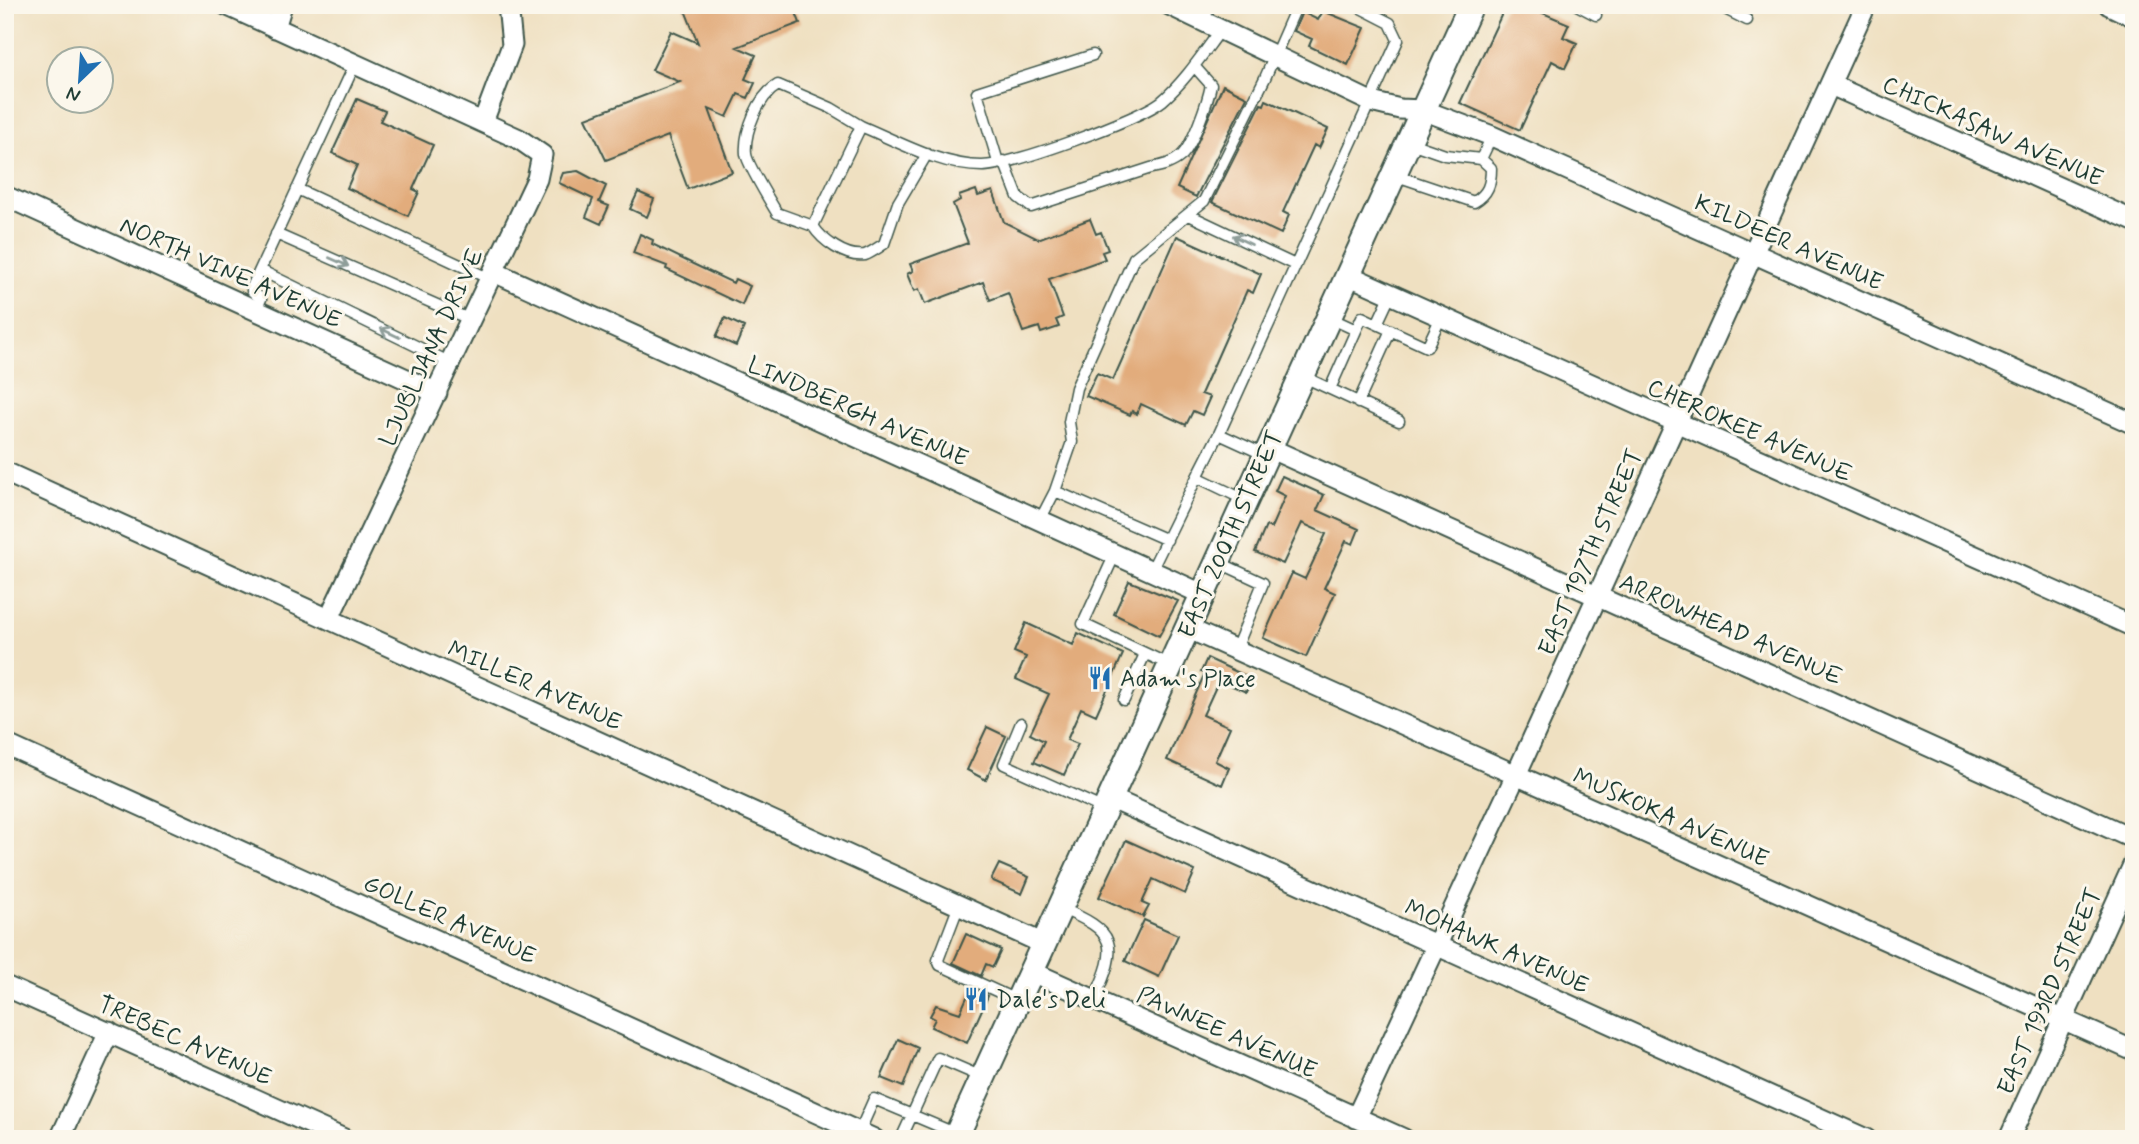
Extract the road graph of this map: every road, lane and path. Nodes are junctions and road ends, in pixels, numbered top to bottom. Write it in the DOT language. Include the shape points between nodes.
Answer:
graph roads {
  1 [pos="226,5"];
  2 [pos="282,5"];
  3 [pos="541,5"];
  4 [pos="1169,5"];
  5 [pos="1297,5"];
  6 [pos="1355,5"];
  7 [pos="1471,5"];
  8 [pos="1577,5"];
  9 [pos="1717,5"];
  10 [pos="1866,5"];
  11 [pos="2109,5"];
  12 [pos="508,7"];
  13 [pos="1597,15"];
  14 [pos="2134,17"];
  15 [pos="1211,20"];
  16 [pos="1747,20"];
  17 [pos="275,28"];
  18 [pos="1093,54"];
  19 [pos="1276,56"];
  20 [pos="355,64"];
  21 [pos="1194,66"];
  22 [pos="1831,85"];
  23 [pos="1371,102"];
  24 [pos="1423,110"];
  25 [pos="484,122"];
  26 [pos="861,126"];
  27 [pos="1492,136"];
  28 [pos="1408,142"];
  29 [pos="927,153"];
  30 [pos="1481,159"];
  31 [pos="1001,162"];
  32 [pos="1393,175"];
  33 [pos="297,189"];
  34 [pos="5,196"];
  35 [pos="1189,215"];
  36 [pos="2134,221"];
  37 [pos="813,226"];
  38 [pos="276,234"];
  39 [pos="1753,252"];
  40 [pos="1296,265"];
  41 [pos="260,270"];
  42 [pos="1348,275"];
  43 [pos="492,276"];
  44 [pos="1391,294"];
  45 [pos="256,310"];
  46 [pos="1328,317"];
  47 [pos="1441,317"];
  48 [pos="472,320"];
  49 [pos="1377,324"];
  50 [pos="1356,330"];
  51 [pos="1391,330"];
  52 [pos="451,363"];
  53 [pos="1302,376"];
  54 [pos="1330,389"];
  55 [pos="437,393"];
  56 [pos="1358,403"];
  57 [pos="1399,421"];
  58 [pos="1675,424"];
  59 [pos="2134,424"];
  60 [pos="1219,434"];
  61 [pos="1268,452"];
  62 [pos="5,472"];
  63 [pos="1197,477"];
  64 [pos="1055,491"];
  65 [pos="1245,500"];
  66 [pos="1040,520"];
  67 [pos="1167,540"];
  68 [pos="1115,554"];
  69 [pos="1217,562"];
  70 [pos="1151,571"];
  71 [pos="1202,594"];
  72 [pos="1597,595"];
  73 [pos="329,618"];
  74 [pos="2134,627"];
  75 [pos="1187,628"];
  76 [pos="1236,649"];
  77 [pos="1145,654"];
  78 [pos="1170,665"];
  79 [pos="1124,700"];
  80 [pos="1021,723"];
  81 [pos="5,744"];
  82 [pos="1516,775"];
  83 [pos="1107,804"];
  84 [pos="2134,839"];
  85 [pos="2134,863"];
  86 [pos="960,905"];
  87 [pos="1060,908"];
  88 [pos="1044,944"];
  89 [pos="1436,946"];
  90 [pos="1030,971"];
  91 [pos="5,986"];
  92 [pos="1094,999"];
  93 [pos="1017,1001"];
  94 [pos="2064,1020"];
  95 [pos="109,1032"];
  96 [pos="2134,1051"];
  97 [pos="982,1078"];
  98 [pos="912,1115"];
  99 [pos="1356,1118"];
  100 [pos="863,1136"];
  101 [pos="956,1136"];
  102 [pos="60,1139"];
  103 [pos="344,1139"];
  104 [pos="901,1139"];
  105 [pos="1404,1139"];
  106 [pos="1866,1139"];
  107 [pos="2009,1139"];
  1 -- 17 [label="street"];
  2 -- 17 [label="street"];
  3 -- 12 [label="lane"];
  4 -- 15 [label="street, KILDEER AVENUE"];
  5 -- 19 [label="lane"];
  6 -- 23 [label="lane" via="1390,23 1398,40"];
  7 -- 24 [label="street, EAST 200TH STREET"];
  8 -- 13 [label="lane"];
  9 -- 16 [label="lane"];
  10 -- 22 [label="street, EAST 197TH STREET"];
  11 -- 14 [label="street"];
  12 -- 25 [label="street" via="512,45"];
  15 -- 19 [label="street, KILDEER AVENUE"];
  15 -- 21 [label="lane"];
  17 -- 20 [label="street"];
  18 -- 31 [label="lane" via="977,93"];
  19 -- 23 [label="street, KILDEER AVENUE"];
  19 -- 35 [label="lane" via="1204,201"];
  20 -- 25 [label="street"];
  20 -- 33 [label="lane"];
  21 -- 31 [label="lane" via="1161,102 1129,119"];
  21 -- 31 [label="lane" via="1211,85 1208,99 1184,155 1167,165 1031,208 1018,197"];
  22 -- 36 [label="street, CHICKASAW AVENUE"];
  22 -- 39 [label="street, EAST 197TH STREET"];
  23 -- 24 [label="street, KILDEER AVENUE"];
  23 -- 40 [label="lane"];
  24 -- 27 [label="street, KILDEER AVENUE"];
  24 -- 28 [label="street, EAST 200TH STREET"];
  25 -- 43 [label="street, LJUBLJANA DRIVE" via="542,155 537,179"];
  26 -- 29 [label="lane"];
  26 -- 37 [label="lane"];
  26 -- 37 [label="lane" via="778,85 757,106 746,155 777,214"];
  27 -- 30 [label="lane"];
  27 -- 39 [label="street, KILDEER AVENUE"];
  28 -- 30 [label="lane" via="1445,155"];
  28 -- 32 [label="street, EAST 200TH STREET"];
  29 -- 31 [label="lane" via="984,166"];
  29 -- 37 [label="lane" via="898,203 884,244 865,255 856,254 822,239"];
  30 -- 32 [label="lane" via="1491,168 1491,180 1485,196 1474,202"];
  32 -- 42 [label="street, EAST 200TH STREET"];
  33 -- 38 [label="lane"];
  33 -- 43 [label="lane"];
  34 -- 45 [label="street, NORTH VINE AVENUE"];
  40 -- 35 [label="lane, one-way"];
  35 -- 64 [label="lane" via="1133,258 1076,388 1069,422 1072,442"];
  38 -- 41 [label="lane"];
  38 -- 48 [label="lane, one-way"];
  39 -- 58 [label="street, EAST 197TH STREET"];
  39 -- 59 [label="street, KILDEER AVENUE"];
  40 -- 60 [label="lane"];
  41 -- 45 [label="lane" via="252,288 261,299"];
  52 -- 41 [label="lane, one-way"];
  42 -- 44 [label="street, CHEROKEE AVENUE"];
  42 -- 46 [label="street, EAST 200TH STREET"];
  43 -- 48 [label="street, LJUBLJANA DRIVE"];
  43 -- 66 [label="street, LINDBERGH AVENUE"];
  44 -- 47 [label="street, CHEROKEE AVENUE"];
  44 -- 49 [label="lane"];
  45 -- 55 [label="street, NORTH VINE AVENUE"];
  46 -- 50 [label="lane"];
  46 -- 53 [label="street, EAST 200TH STREET"];
  47 -- 51 [label="lane" via="1427,347"];
  47 -- 58 [label="street, CHEROKEE AVENUE"];
  48 -- 52 [label="street, LJUBLJANA DRIVE"];
  49 -- 50 [label="lane" via="1362,317"];
  49 -- 51 [label="lane"];
  50 -- 54 [label="lane"];
  51 -- 56 [label="lane"];
  52 -- 55 [label="street, LJUBLJANA DRIVE"];
  53 -- 54 [label="lane"];
  53 -- 61 [label="street, EAST 200TH STREET"];
  54 -- 56 [label="lane"];
  55 -- 73 [label="street, LJUBLJANA DRIVE"];
  56 -- 57 [label="lane"];
  58 -- 72 [label="street, EAST 197TH STREET"];
  58 -- 74 [label="street, CHEROKEE AVENUE"];
  60 -- 61 [label="lane"];
  60 -- 63 [label="lane"];
  61 -- 65 [label="street, EAST 200TH STREET"];
  61 -- 72 [label="street, ARROWHEAD AVENUE"];
  62 -- 73 [label="street, MILLER AVENUE"];
  63 -- 65 [label="lane"];
  63 -- 67 [label="lane"];
  64 -- 66 [label="lane"];
  64 -- 67 [label="lane"];
  65 -- 69 [label="street, EAST 200TH STREET"];
  66 -- 68 [label="street, LINDBERGH AVENUE"];
  67 -- 70 [label="lane"];
  68 -- 70 [label="street, LINDBERGH AVENUE"];
  68 -- 77 [label="lane" via="1083,624"];
  69 -- 71 [label="street, EAST 200TH STREET"];
  69 -- 76 [label="lane" via="1263,583"];
  70 -- 71 [label="street, LINDBERGH AVENUE"];
  71 -- 75 [label="street, EAST 200TH STREET"];
  72 -- 82 [label="street, EAST 197TH STREET"];
  72 -- 84 [label="street, ARROWHEAD AVENUE"];
  73 -- 86 [label="street, MILLER AVENUE"];
  75 -- 76 [label="street, MUSKOKA AVENUE"];
  75 -- 78 [label="street, EAST 200TH STREET"];
  76 -- 82 [label="street, MUSKOKA AVENUE"];
  77 -- 78 [label="lane"];
  77 -- 79 [label="lane"];
  78 -- 83 [label="street, EAST 200TH STREET"];
  80 -- 83 [label="lane" via="1004,764"];
  81 -- 100 [label="street, GOLLER AVENUE"];
  82 -- 89 [label="street, EAST 197TH STREET"];
  82 -- 94 [label="street, MUSKOKA AVENUE"];
  83 -- 87 [label="street, EAST 200TH STREET"];
  83 -- 89 [label="street, MOHAWK AVENUE"];
  85 -- 94 [label="street, EAST 193RD STREET"];
  86 -- 88 [label="street, MILLER AVENUE"];
  86 -- 93 [label="lane" via="940,965"];
  87 -- 88 [label="street, EAST 200TH STREET"];
  87 -- 92 [label="lane" via="1096,923 1105,934 1108,970"];
  88 -- 90 [label="street, EAST 200TH STREET"];
  89 -- 99 [label="street, EAST 197TH STREET"];
  89 -- 106 [label="street, MOHAWK AVENUE"];
  90 -- 92 [label="street, PAWNEE AVENUE"];
  90 -- 93 [label="street, EAST 200TH STREET"];
  91 -- 95 [label="street, TREBEC AVENUE"];
  92 -- 99 [label="street, PAWNEE AVENUE"];
  93 -- 97 [label="street, EAST 200TH STREET"];
  94 -- 96 [label="street, MUSKOKA AVENUE"];
  94 -- 107 [label="street, EAST 193RD STREET"];
  95 -- 102 [label="street"];
  95 -- 103 [label="street, TREBEC AVENUE"];
  97 -- 98 [label="lane" via="938,1058"];
  97 -- 101 [label="street, EAST 200TH STREET"];
  98 -- 100 [label="lane" via="874,1098"];
  98 -- 101 [label="lane"];
  98 -- 104 [label="lane"];
  99 -- 105 [label="street, PAWNEE AVENUE"];
}
